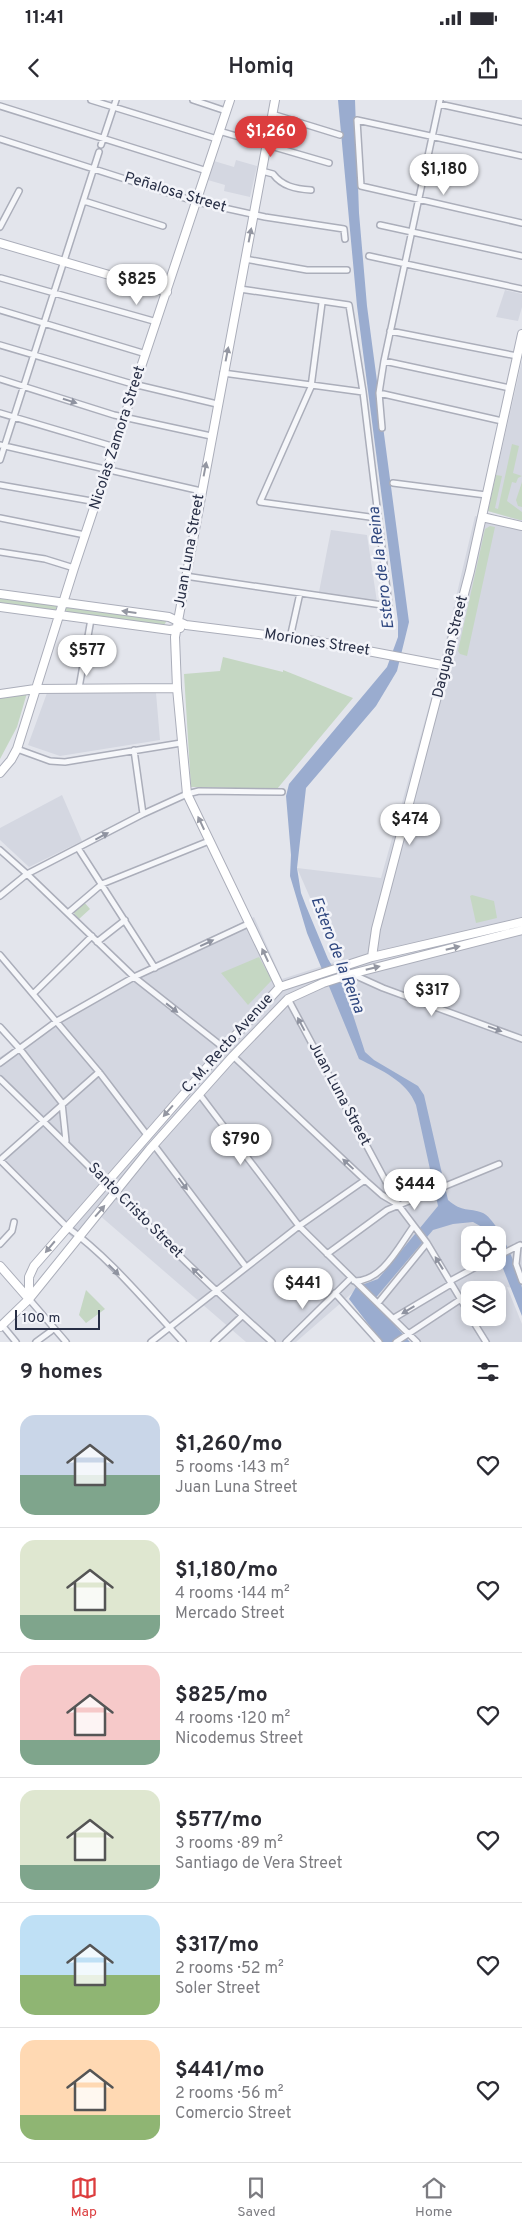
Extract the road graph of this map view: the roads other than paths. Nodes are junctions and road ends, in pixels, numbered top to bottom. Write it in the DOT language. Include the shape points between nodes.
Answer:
graph roads {
  1 [pos="91,100"];
  2 [pos="116,100"];
  3 [pos="193,100"];
  4 [pos="230,100"];
  5 [pos="275,100"];
  6 [pos="440,102"];
  7 [pos="0,106"];
  8 [pos="113,108"];
  9 [pos="226,111"];
  10 [pos="272,114"];
  11 [pos="522,122"];
  12 [pos="218,135"];
  13 [pos="340,135"];
  14 [pos="432,136"];
  15 [pos="103,138"];
  16 [pos="0,139"];
  17 [pos="101,145"];
  18 [pos="266,146"];
  19 [pos="99,152"];
  20 [pos="522,156"];
  21 [pos="329,164"];
  22 [pos="94,168"];
  23 [pos="207,171"];
  24 [pos="262,171"];
  25 [pos="311,190"];
  26 [pos="19,191"];
  27 [pos="418,200"];
  28 [pos="84,201"];
  29 [pos="197,202"];
  30 [pos="254,215"];
  31 [pos="522,223"];
  32 [pos="380,225"];
  33 [pos="162,226"];
  34 [pos="0,227"];
  35 [pos="411,231"];
  36 [pos="346,238"];
  37 [pos="0,244"];
  38 [pos="369,256"];
  39 [pos="522,256"];
  40 [pos="248,260"];
  41 [pos="63,262"];
  42 [pos="404,263"];
  43 [pos="347,270"];
  44 [pos="1,278"];
  45 [pos="240,289"];
  46 [pos="522,289"];
  47 [pos="167,292"];
  48 [pos="53,294"];
  49 [pos="322,303"];
  50 [pos="0,310"];
  51 [pos="44,322"];
  52 [pos="157,322"];
  53 [pos="390,331"];
  54 [pos="522,334"];
  55 [pos="0,345"];
  56 [pos="146,354"];
  57 [pos="34,355"];
  58 [pos="517,356"];
  59 [pos="384,361"];
  60 [pos="223,373"];
  61 [pos="0,379"];
  62 [pos="136,385"];
  63 [pos="23,386"];
  64 [pos="311,387"];
  65 [pos="510,388"];
  66 [pos="363,392"];
  67 [pos="379,393"];
  68 [pos="217,404"];
  69 [pos="0,413"];
  70 [pos="12,416"];
  71 [pos="125,418"];
  72 [pos="502,421"];
  73 [pos="382,428"];
  74 [pos="211,436"];
  75 [pos="2,445"];
  76 [pos="115,448"];
  77 [pos="0,460"];
  78 [pos="107,470"];
  79 [pos="393,483"];
  80 [pos="0,485"];
  81 [pos="201,491"];
  82 [pos="486,495"];
  83 [pos="97,502"];
  84 [pos="482,517"];
  85 [pos="0,518"];
  86 [pos="377,518"];
  87 [pos="522,526"];
  88 [pos="85,535"];
  89 [pos="0,552"];
  90 [pos="74,568"];
  91 [pos="185,576"];
  92 [pos="300,593"];
  93 [pos="0,594"];
  94 [pos="63,602"];
  95 [pos="0,607"];
  96 [pos="60,614"];
  97 [pos="92,619"];
  98 [pos="177,621"];
  99 [pos="186,626"];
  100 [pos="175,629"];
  101 [pos="290,638"];
  102 [pos="447,666"];
  103 [pos="35,688"];
  104 [pos="79,688"];
  105 [pos="177,688"];
  106 [pos="0,694"];
  107 [pos="181,743"];
  108 [pos="17,749"];
  109 [pos="134,750"];
  110 [pos="0,773"];
  111 [pos="282,792"];
  112 [pos="187,794"];
  113 [pos="143,814"];
  114 [pos="209,841"];
  115 [pos="78,848"];
  116 [pos="0,850"];
  117 [pos="28,874"];
  118 [pos="102,884"];
  119 [pos="0,896"];
  120 [pos="68,913"];
  121 [pos="125,920"];
  122 [pos="522,922"];
  123 [pos="250,923"];
  124 [pos="522,930"];
  125 [pos="92,936"];
  126 [pos="97,942"];
  127 [pos="0,955"];
  128 [pos="372,957"];
  129 [pos="155,968"];
  130 [pos="352,974"];
  131 [pos="134,977"];
  132 [pos="280,987"];
  133 [pos="34,993"];
  134 [pos="288,999"];
  135 [pos="57,1021"];
  136 [pos="0,1027"];
  137 [pos="522,1039"];
  138 [pos="20,1048"];
  139 [pos="224,1048"];
  140 [pos="233,1056"];
  141 [pos="0,1063"];
  142 [pos="99,1072"];
  143 [pos="0,1079"];
  144 [pos="200,1095"];
  145 [pos="62,1103"];
  146 [pos="44,1121"];
  147 [pos="147,1135"];
  148 [pos="66,1142"];
  149 [pos="154,1146"];
  150 [pos="0,1160"];
  151 [pos="499,1164"];
  152 [pos="365,1180"];
  153 [pos="106,1182"];
  154 [pos="116,1192"];
  155 [pos="399,1206"];
  156 [pos="14,1222"];
  157 [pos="299,1226"];
  158 [pos="414,1227"];
  159 [pos="67,1228"];
  160 [pos="79,1236"];
  161 [pos="426,1243"];
  162 [pos="0,1244"];
  163 [pos="506,1252"];
  164 [pos="327,1254"];
  165 [pos="0,1266"];
  166 [pos="34,1266"];
  167 [pos="246,1267"];
  168 [pos="469,1271"];
  169 [pos="46,1276"];
  170 [pos="353,1279"];
  171 [pos="522,1280"];
  172 [pos="450,1282"];
  173 [pos="215,1291"];
  174 [pos="335,1293"];
  175 [pos="29,1299"];
  176 [pos="461,1299"];
  177 [pos="378,1303"];
  178 [pos="242,1316"];
  179 [pos="394,1318"];
  180 [pos="1,1326"];
  181 [pos="477,1326"];
  182 [pos="52,1327"];
  183 [pos="168,1327"];
  184 [pos="408,1335"];
  185 [pos="16,1342"];
  186 [pos="36,1342"];
  187 [pos="66,1342"];
  188 [pos="151,1342"];
  189 [pos="183,1342"];
  190 [pos="214,1342"];
  191 [pos="272,1342"];
  192 [pos="286,1342"];
  193 [pos="379,1342"];
  194 [pos="396,1342"];
  195 [pos="418,1342"];
  196 [pos="486,1342"];
  1 -- 8 [label="street"];
  2 -- 8 [label="street"];
  3 -- 9 [label="street"];
  4 -- 9 [label="main road, Nicolas Zamora Street"];
  5 -- 10 [label="main road, Juan Luna Street"];
  6 -- 11 [label="street"];
  6 -- 14 [label="street"];
  7 -- 15 [label="street"];
  8 -- 12 [label="street"];
  8 -- 15 [label="street"];
  9 -- 12 [label="main road, Nicolas Zamora Street"];
  10 -- 13 [label="street"];
  10 -- 18 [label="main road, Juan Luna Street"];
  12 -- 18 [label="street"];
  12 -- 23 [label="main road, Nicolas Zamora Street"];
  14 -- 20 [label="street"];
  14 -- 27 [label="street"];
  14 -- 27 [label="street" via="357,120 361,186"];
  15 -- 17 [label="street"];
  15 -- 23 [label="street"];
  16 -- 22 [label="street, Peñalosa Street"];
  18 -- 21 [label="street"];
  18 -- 24 [label="main road, Juan Luna Street"];
  19 -- 22 [label="street"];
  22 -- 28 [label="street"];
  22 -- 29 [label="street, Peñalosa Street"];
  23 -- 29 [label="main road, Nicolas Zamora Street"];
  24 -- 25 [label="street" via="273,174 277,180 291,187"];
  24 -- 30 [label="main road, Juan Luna Street"];
  26 -- 34 [label="street"];
  27 -- 31 [label="street"];
  27 -- 35 [label="street"];
  28 -- 33 [label="street"];
  28 -- 41 [label="street"];
  29 -- 30 [label="street, Peñalosa Street"];
  29 -- 47 [label="main road, Nicolas Zamora Street"];
  30 -- 36 [label="street, Peñalosa Street" via="344,229"];
  40 -- 30 [label="main road, Juan Luna Street, one-way"];
  32 -- 35 [label="street"];
  35 -- 39 [label="street"];
  35 -- 42 [label="street"];
  37 -- 41 [label="main road"];
  38 -- 42 [label="street"];
  40 -- 43 [label="street" via="307,270"];
  40 -- 45 [label="main road, Juan Luna Street"];
  41 -- 47 [label="main road"];
  41 -- 48 [label="street"];
  42 -- 46 [label="street"];
  42 -- 53 [label="street"];
  44 -- 48 [label="street"];
  45 -- 49 [label="street"];
  60 -- 45 [label="main road, Juan Luna Street, one-way"];
  47 -- 52 [label="main road, Nicolas Zamora Street"];
  48 -- 51 [label="street"];
  48 -- 52 [label="street"];
  49 -- 64 [label="street"];
  49 -- 66 [label="street" via="349,305"];
  50 -- 51 [label="street"];
  51 -- 56 [label="street"];
  51 -- 57 [label="street"];
  52 -- 56 [label="main road, Nicolas Zamora Street"];
  53 -- 58 [label="street"];
  53 -- 59 [label="street"];
  54 -- 58 [label="main road, Dagupan Street"];
  55 -- 57 [label="street"];
  56 -- 62 [label="main road, Nicolas Zamora Street"];
  57 -- 62 [label="street"];
  57 -- 63 [label="street"];
  58 -- 65 [label="main road, Dagupan Street"];
  59 -- 65 [label="street"];
  59 -- 67 [label="street"];
  60 -- 64 [label="street"];
  60 -- 68 [label="main road, Juan Luna Street"];
  61 -- 63 [label="street"];
  62 -- 68 [label="street"];
  62 -- 71 [label="main road, Nicolas Zamora Street"];
  63 -- 70 [label="street"];
  63 -- 71 [label="street, one-way"];
  64 -- 66 [label="street"];
  64 -- 86 [label="street" via="260,502"];
  65 -- 72 [label="main road, Dagupan Street"];
  66 -- 86 [label="street"];
  67 -- 72 [label="street"];
  67 -- 73 [label="street"];
  68 -- 74 [label="main road, Juan Luna Street"];
  69 -- 70 [label="street"];
  70 -- 75 [label="street"];
  70 -- 76 [label="street"];
  71 -- 74 [label="street"];
  71 -- 76 [label="main road, Nicolas Zamora Street"];
  72 -- 82 [label="main road, Dagupan Street"];
  81 -- 74 [label="main road, Juan Luna Street, one-way"];
  75 -- 77 [label="street"];
  75 -- 78 [label="street"];
  76 -- 78 [label="main road, Nicolas Zamora Street"];
  78 -- 81 [label="street"];
  78 -- 83 [label="main road, Nicolas Zamora Street"];
  79 -- 82 [label="street"];
  80 -- 83 [label="street"];
  81 -- 91 [label="main road, Juan Luna Street"];
  82 -- 84 [label="main road, Dagupan Street"];
  83 -- 88 [label="main road, Nicolas Zamora Street"];
  84 -- 87 [label="main road"];
  84 -- 102 [label="main road, Dagupan Street"];
  85 -- 88 [label="street"];
  86 -- 92 [label="street" via="389,606"];
  88 -- 90 [label="main road, Nicolas Zamora Street"];
  89 -- 90 [label="street" via="45,559"];
  90 -- 94 [label="main road, Nicolas Zamora Street"];
  91 -- 92 [label="street"];
  91 -- 98 [label="main road, Juan Luna Street"];
  92 -- 101 [label="street"];
  93 -- 94 [label="main road, Moriones Street"];
  94 -- 96 [label="main road, Nicolas Zamora Street"];
  98 -- 94 [label="main road, Moriones Street, one-way" via="169,617"];
  95 -- 96 [label="main road, Moriones Street"];
  96 -- 97 [label="main road, Moriones Street"];
  96 -- 103 [label="main road, Nicolas Zamora Street"];
  97 -- 100 [label="main road, Moriones Street"];
  97 -- 104 [label="street"];
  98 -- 99 [label="main road, Moriones Street"];
  98 -- 100 [label="main road, Juan Luna Street"];
  99 -- 100 [label="main road, Moriones Street"];
  99 -- 101 [label="main road, Moriones Street"];
  100 -- 105 [label="main road, Juan Luna Street"];
  101 -- 102 [label="main road, Moriones Street"];
  102 -- 128 [label="main road, Dagupan Street" via="376,929"];
  103 -- 104 [label="main road"];
  103 -- 106 [label="main road"];
  103 -- 108 [label="main road, Nicolas Zamora Street"];
  104 -- 105 [label="main road"];
  105 -- 107 [label="main road, Juan Luna Street"];
  107 -- 109 [label="street"];
  107 -- 112 [label="main road, Juan Luna Street"];
  108 -- 109 [label="street" via="58,762"];
  108 -- 110 [label="main road, Nicolas Zamora Street"];
  109 -- 113 [label="street"];
  111 -- 112 [label="street" via="199,791"];
  112 -- 113 [label="street"];
  114 -- 112 [label="main road, Juan Luna Street, one-way"];
  115 -- 113 [label="street, one-way"];
  114 -- 118 [label="street"];
  114 -- 123 [label="main road, Juan Luna Street"];
  115 -- 117 [label="street"];
  115 -- 118 [label="street"];
  116 -- 117 [label="street"];
  117 -- 119 [label="street"];
  117 -- 120 [label="street"];
  118 -- 120 [label="street"];
  118 -- 121 [label="street"];
  120 -- 125 [label="street"];
  121 -- 126 [label="street"];
  121 -- 129 [label="street"];
  122 -- 128 [label="main road, C. M. Recto Avenue"];
  129 -- 123 [label="street, one-way"];
  132 -- 123 [label="main road, Juan Luna Street, one-way"];
  130 -- 124 [label="main road, C. M. Recto Avenue, one-way"];
  125 -- 126 [label="street"];
  125 -- 133 [label="street"];
  126 -- 131 [label="street"];
  127 -- 133 [label="street"];
  128 -- 132 [label="main road, C. M. Recto Avenue"];
  129 -- 131 [label="street"];
  130 -- 134 [label="main road, C. M. Recto Avenue"];
  130 -- 137 [label="street, one-way"];
  131 -- 135 [label="street"];
  131 -- 139 [label="street, one-way"];
  132 -- 139 [label="main road, C. M. Recto Avenue"];
  133 -- 135 [label="street"];
  134 -- 140 [label="main road, C. M. Recto Avenue"];
  155 -- 134 [label="street, Juan Luna Street, one-way"];
  135 -- 138 [label="street"];
  135 -- 142 [label="street"];
  136 -- 138 [label="street"];
  138 -- 141 [label="street"];
  138 -- 145 [label="street"];
  139 -- 147 [label="main road, C. M. Recto Avenue, one-way"];
  140 -- 144 [label="main road, C. M. Recto Avenue"];
  152 -- 140 [label="street, one-way"];
  142 -- 145 [label="street"];
  142 -- 147 [label="street"];
  143 -- 146 [label="street, Santo Cristo Street"];
  144 -- 149 [label="main road, C. M. Recto Avenue"];
  144 -- 157 [label="street"];
  145 -- 146 [label="street"];
  145 -- 148 [label="street"];
  146 -- 148 [label="street, Santo Cristo Street"];
  146 -- 150 [label="street"];
  147 -- 153 [label="main road, C. M. Recto Avenue"];
  148 -- 153 [label="street, Santo Cristo Street"];
  149 -- 154 [label="main road, C. M. Recto Avenue"];
  149 -- 167 [label="street, one-way"];
  150 -- 159 [label="street"];
  151 -- 155 [label="street"];
  152 -- 155 [label="street"];
  152 -- 157 [label="street"];
  153 -- 154 [label="street, Santo Cristo Street"];
  153 -- 159 [label="main road, C. M. Recto Avenue"];
  160 -- 154 [label="main road, C. M. Recto Avenue, one-way"];
  173 -- 154 [label="street, Santo Cristo Street, one-way"];
  155 -- 158 [label="street, Juan Luna Street"];
  155 -- 164 [label="street" via="376,1217"];
  156 -- 162 [label="street" via="12,1231"];
  157 -- 164 [label="street"];
  157 -- 167 [label="street"];
  158 -- 161 [label="street, Juan Luna Street"];
  158 -- 170 [label="street" via="376,1276 361,1281"];
  159 -- 160 [label="street"];
  159 -- 166 [label="main road, C. M. Recto Avenue, one-way"];
  160 -- 169 [label="main road, C. M. Recto Avenue"];
  160 -- 183 [label="street, one-way"];
  172 -- 161 [label="street, Juan Luna Street, one-way"];
  161 -- 177 [label="street"];
  163 -- 171 [label="street" via="517,1246 516,1264"];
  164 -- 170 [label="street"];
  165 -- 175 [label="main road"];
  166 -- 169 [label="main road" via="33,1272 37,1276"];
  166 -- 175 [label="main road"];
  167 -- 173 [label="street"];
  168 -- 172 [label="street"];
  169 -- 175 [label="main road, C. M. Recto Avenue"];
  170 -- 174 [label="street"];
  170 -- 177 [label="street"];
  172 -- 176 [label="street, Juan Luna Street"];
  172 -- 179 [label="street, one-way"];
  173 -- 178 [label="street, Santo Cristo Street"];
  173 -- 183 [label="street"];
  174 -- 192 [label="street"];
  174 -- 193 [label="street"];
  175 -- 180 [label="main road, C. M. Recto Avenue"];
  175 -- 182 [label="street"];
  176 -- 184 [label="street"];
  177 -- 179 [label="street"];
  178 -- 190 [label="street"];
  178 -- 191 [label="street, Santo Cristo Street"];
  179 -- 184 [label="street"];
  180 -- 185 [label="street"];
  181 -- 196 [label="street, Juan Luna Street"];
  182 -- 186 [label="street"];
  182 -- 187 [label="street"];
  183 -- 188 [label="street"];
  183 -- 189 [label="street"];
  184 -- 194 [label="street"];
  184 -- 195 [label="street"];
}
